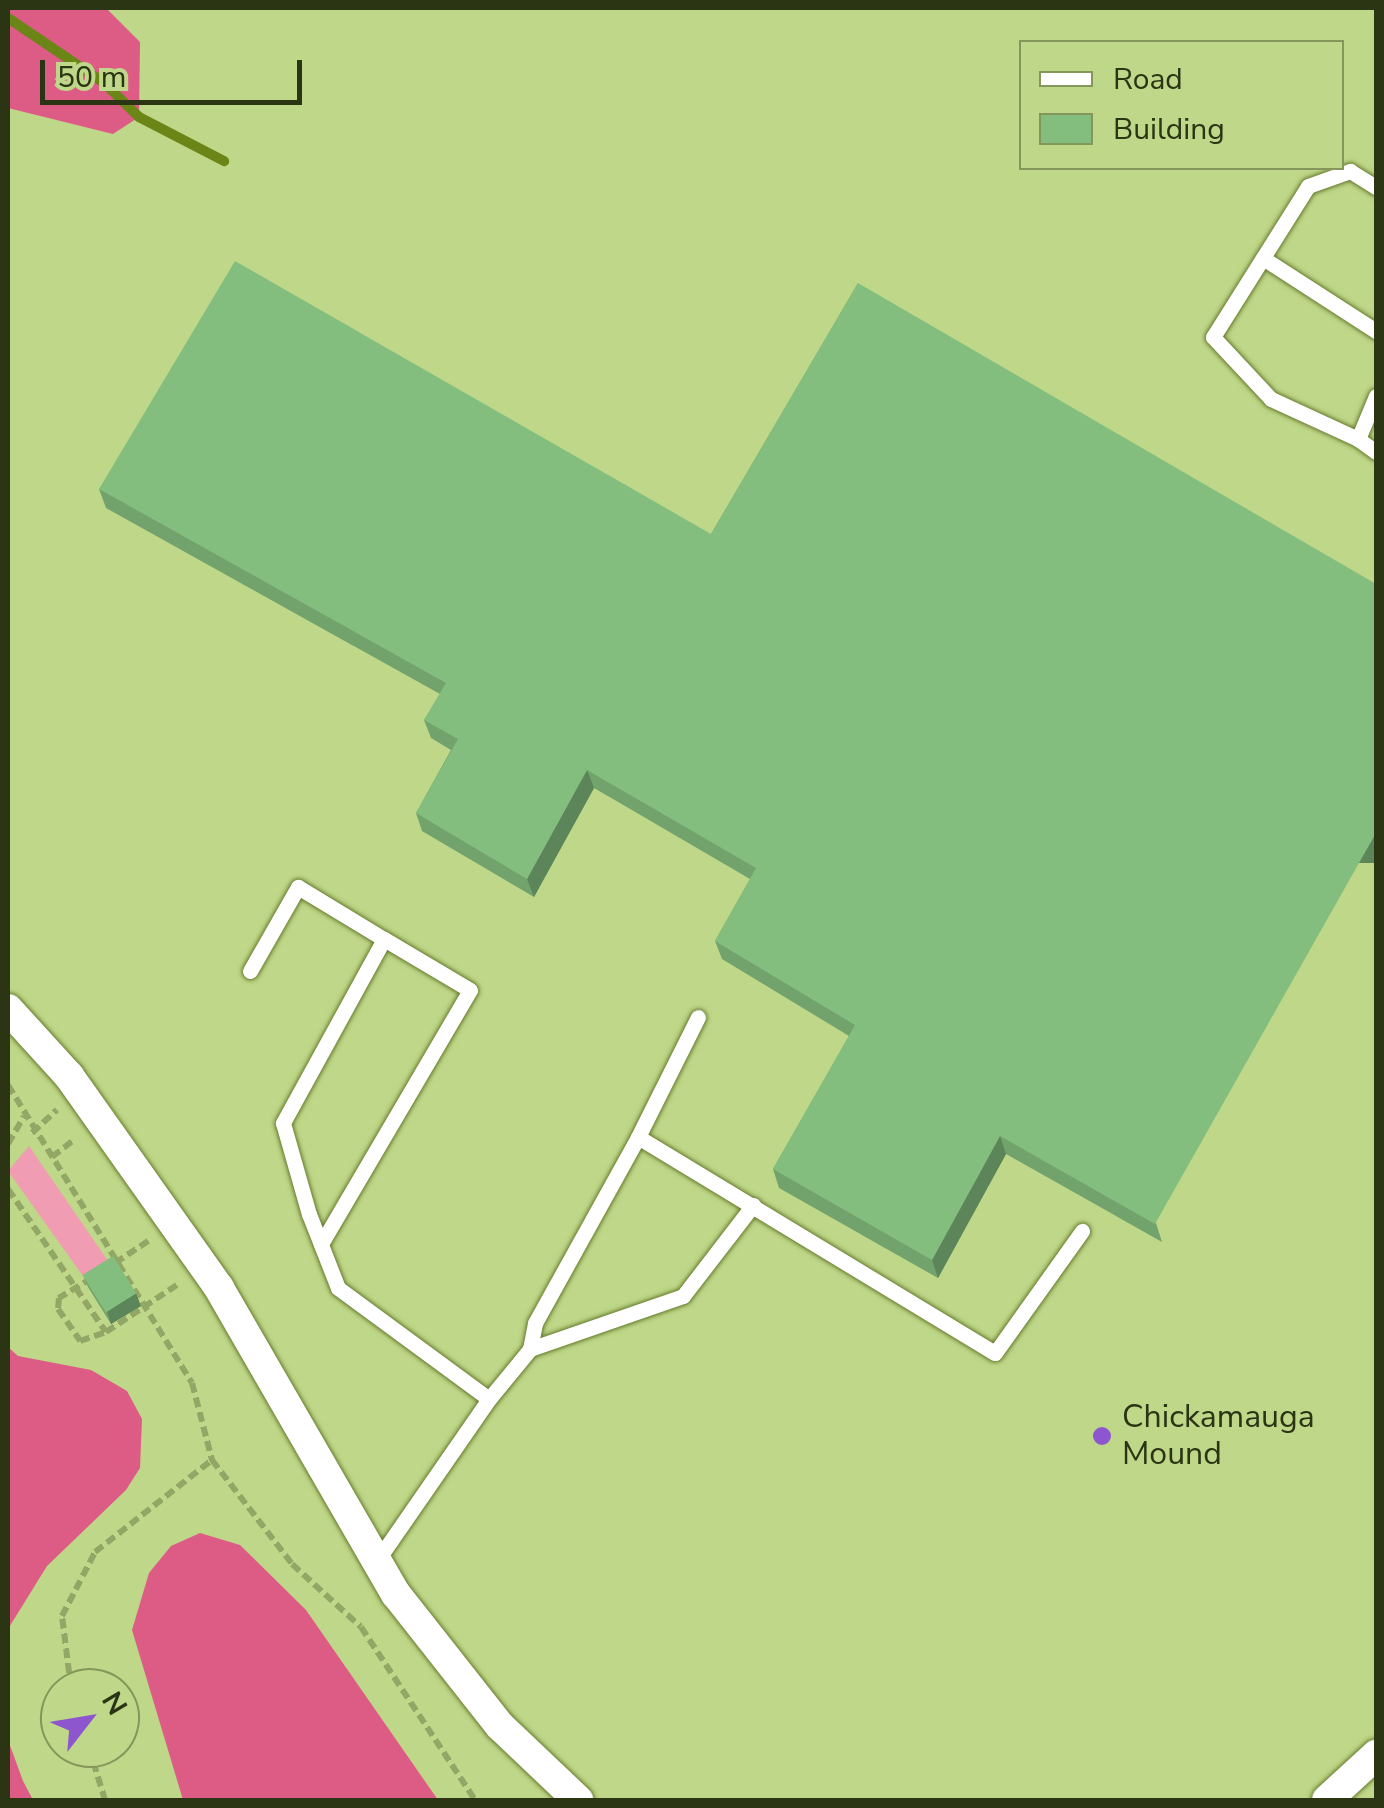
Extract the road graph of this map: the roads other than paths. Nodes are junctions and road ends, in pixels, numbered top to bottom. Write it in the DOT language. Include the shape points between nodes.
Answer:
graph roads {
  1 [pos="1376,187"];
  2 [pos="1263,258"];
  3 [pos="1376,331"];
  4 [pos="1376,396"];
  5 [pos="1358,439"];
  6 [pos="1376,452"];
  7 [pos="384,938"];
  8 [pos="250,972"];
  9 [pos="8,1009"];
  10 [pos="698,1017"];
  11 [pos="638,1137"];
  12 [pos="753,1205"];
  13 [pos="1082,1231"];
  14 [pos="321,1244"];
  15 [pos="530,1349"];
  16 [pos="490,1399"];
  17 [pos="377,1561"];
  18 [pos="1376,1755"];
  19 [pos="578,1800"];
  20 [pos="1327,1800"];
  1 -- 2 [label="lane" via="1350,171 1308,186"];
  2 -- 3 [label="lane"];
  2 -- 5 [label="lane" via="1213,337 1270,399"];
  4 -- 5 [label="lane"];
  5 -- 6 [label="lane"];
  7 -- 8 [label="lane" via="298,887"];
  7 -- 14 [label="lane" via="283,1123"];
  7 -- 14 [label="lane" via="470,990"];
  9 -- 17 [label="street" via="69,1076 220,1288"];
  10 -- 11 [label="lane"];
  11 -- 12 [label="lane"];
  11 -- 15 [label="lane" via="535,1323"];
  12 -- 13 [label="lane" via="995,1353"];
  12 -- 15 [label="lane" via="683,1296"];
  14 -- 16 [label="lane" via="338,1288"];
  15 -- 16 [label="lane"];
  16 -- 17 [label="lane"];
  17 -- 19 [label="street" via="500,1726"];
  18 -- 20 [label="street"];
}
